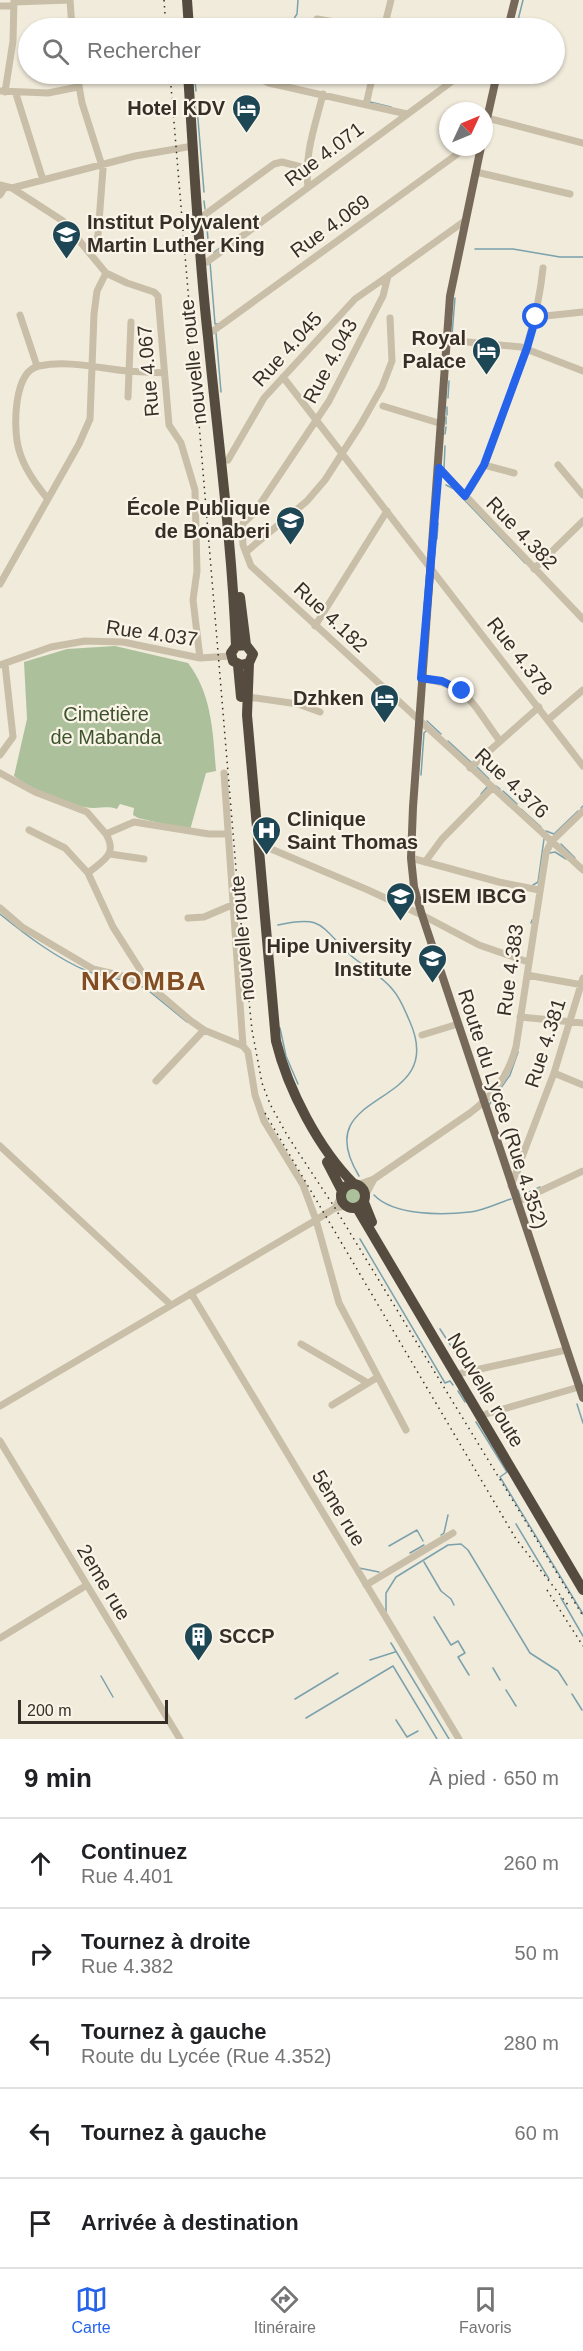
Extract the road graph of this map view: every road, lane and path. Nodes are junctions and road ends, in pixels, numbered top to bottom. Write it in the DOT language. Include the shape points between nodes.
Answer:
graph roads {
  1 [pos="70,0"];
  2 [pos="182,0"];
  3 [pos="187,0"];
  4 [pos="391,0"];
  5 [pos="515,0"];
  6 [pos="13,3"];
  7 [pos="0,6"];
  8 [pos="71,18"];
  9 [pos="183,18"];
  10 [pos="188,18"];
  11 [pos="386,18"];
  12 [pos="510,18"];
  13 [pos="78,84"];
  14 [pos="189,84"];
  15 [pos="194,84"];
  16 [pos="274,84"];
  17 [pos="371,84"];
  18 [pos="448,84"];
  19 [pos="495,84"];
  20 [pos="78,87"];
  21 [pos="2,92"];
  22 [pos="16,93"];
  23 [pos="323,94"];
  24 [pos="491,102"];
  25 [pos="366,105"];
  26 [pos="407,114"];
  27 [pos="493,120"];
  28 [pos="583,143"];
  29 [pos="193,146"];
  30 [pos="455,156"];
  31 [pos="479,156"];
  32 [pos="102,164"];
  33 [pos="305,168"];
  34 [pos="476,172"];
  35 [pos="43,180"];
  36 [pos="5,187"];
  37 [pos="308,187"];
  38 [pos="570,194"];
  39 [pos="0,195"];
  40 [pos="203,216"];
  41 [pos="466,220"];
  42 [pos="91,254"];
  43 [pos="207,262"];
  44 [pos="543,268"];
  45 [pos="106,273"];
  46 [pos="388,276"];
  47 [pos="583,312"];
  48 [pos="20,315"];
  49 [pos="536,317"];
  50 [pos="390,318"];
  51 [pos="130,322"];
  52 [pos="213,331"];
  53 [pos="447,340"];
  54 [pos="527,348"];
  55 [pos="37,366"];
  56 [pos="91,366"];
  57 [pos="128,371"];
  58 [pos="583,372"];
  59 [pos="164,373"];
  60 [pos="283,377"];
  61 [pos="128,397"];
  62 [pos="383,405"];
  63 [pos="317,420"];
  64 [pos="442,424"];
  65 [pos="342,453"];
  66 [pos="228,460"];
  67 [pos="484,465"];
  68 [pos="558,465"];
  69 [pos="439,468"];
  70 [pos="514,473"];
  71 [pos="583,495"];
  72 [pos="465,496"];
  73 [pos="47,498"];
  74 [pos="387,511"];
  75 [pos="583,521"];
  76 [pos="238,529"];
  77 [pos="246,552"];
  78 [pos="430,567"];
  79 [pos="534,569"];
  80 [pos="0,584"];
  81 [pos="583,620"];
  82 [pos="315,626"];
  83 [pos="240,655"];
  84 [pos="200,658"];
  85 [pos="3,664"];
  86 [pos="421,678"];
  87 [pos="583,690"];
  88 [pos="248,697"];
  89 [pos="539,707"];
  90 [pos="320,712"];
  91 [pos="549,719"];
  92 [pos="418,720"];
  93 [pos="500,741"];
  94 [pos="0,755"];
  95 [pos="583,766"];
  96 [pos="470,768"];
  97 [pos="0,773"];
  98 [pos="224,773"];
  99 [pos="492,788"];
  100 [pos="583,811"];
  101 [pos="29,830"];
  102 [pos="106,834"];
  103 [pos="227,834"];
  104 [pos="551,842"];
  105 [pos="257,843"];
  106 [pos="410,852"];
  107 [pos="110,854"];
  108 [pos="144,859"];
  109 [pos="425,862"];
  110 [pos="583,870"];
  111 [pos="88,873"];
  112 [pos="257,874"];
  113 [pos="539,890"];
  114 [pos="232,905"];
  115 [pos="0,908"];
  116 [pos="422,915"];
  117 [pos="188,918"];
  118 [pos="528,962"];
  119 [pos="527,975"];
  120 [pos="144,981"];
  121 [pos="582,982"];
  122 [pos="267,991"];
  123 [pos="520,1017"];
  124 [pos="570,1021"];
  125 [pos="583,1023"];
  126 [pos="458,1024"];
  127 [pos="204,1030"];
  128 [pos="422,1035"];
  129 [pos="243,1046"];
  130 [pos="554,1073"];
  131 [pos="156,1082"];
  132 [pos="583,1084"];
  133 [pos="484,1103"];
  134 [pos="0,1146"];
  135 [pos="583,1171"];
  136 [pos="374,1179"];
  137 [pos="356,1184"];
  138 [pos="512,1186"];
  139 [pos="350,1201"];
  140 [pos="517,1202"];
  141 [pos="316,1220"];
  142 [pos="191,1293"];
  143 [pos="171,1305"];
  144 [pos="301,1344"];
  145 [pos="566,1350"];
  146 [pos="462,1373"];
  147 [pos="378,1377"];
  148 [pos="368,1383"];
  149 [pos="579,1388"];
  150 [pos="583,1398"];
  151 [pos="332,1405"];
  152 [pos="0,1406"];
  153 [pos="486,1414"];
  154 [pos="406,1430"];
  155 [pos="494,1434"];
  156 [pos="0,1441"];
  157 [pos="453,1533"];
  158 [pos="583,1578"];
  159 [pos="87,1585"];
  160 [pos="366,1585"];
  161 [pos="583,1590"];
  162 [pos="0,1638"];
  163 [pos="180,1739"];
  164 [pos="459,1739"];
  1 -- 6 [label="street"];
  1 -- 8 [label="street"];
  2 -- 9 [label="highway"];
  3 -- 10 [label="highway"];
  4 -- 11 [label="street"];
  5 -- 12 [label="main road"];
  6 -- 7 [label="street"];
  6 -- 21 [label="street" via="13,41"];
  13 -- 20 [label="street"];
  14 -- 29 [label="highway, nouvelle route"];
  15 -- 40 [label="highway, nouvelle route"];
  16 -- 23 [label="street"];
  17 -- 25 [label="street"];
  18 -- 26 [label="street, Rue 4.071"];
  19 -- 24 [label="main road"];
  20 -- 22 [label="street" via="48,93"];
  20 -- 32 [label="street"];
  21 -- 22 [label="street"];
  22 -- 35 [label="street"];
  23 -- 25 [label="street"];
  23 -- 33 [label="street"];
  25 -- 26 [label="street"];
  26 -- 37 [label="street, Rue 4.071"];
  27 -- 28 [label="street"];
  29 -- 32 [label="street"];
  29 -- 83 [label="highway, nouvelle route" via="196,217"];
  30 -- 52 [label="street, Rue 4.069"];
  31 -- 34 [label="main road, Route du Lycée (Rue 4.352)"];
  32 -- 35 [label="street"];
  32 -- 42 [label="street" via="101,212"];
  33 -- 37 [label="street"];
  33 -- 40 [label="street" via="282,162 274,164"];
  34 -- 38 [label="street"];
  34 -- 41 [label="main road, Route du Lycée (Rue 4.352)"];
  35 -- 36 [label="street"];
  36 -- 39 [label="street"];
  36 -- 42 [label="street, Rue 4.067" via="63,221"];
  37 -- 43 [label="street, Rue 4.071"];
  40 -- 43 [label="highway, nouvelle route"];
  41 -- 46 [label="street"];
  41 -- 53 [label="main road, Route du Lycée (Rue 4.352)" via="450,296"];
  42 -- 45 [label="street, Rue 4.067"];
  43 -- 52 [label="highway, nouvelle route"];
  44 -- 49 [label="street"];
  45 -- 56 [label="street" via="97,291"];
  45 -- 59 [label="street, Rue 4.067" via="158,296"];
  46 -- 60 [label="street, Rue 4.045" via="355,299"];
  46 -- 63 [label="street, Rue 4.043" via="383,296"];
  47 -- 49 [label="street"];
  48 -- 55 [label="street"];
  49 -- 54 [label="street"];
  50 -- 65 [label="street" via="392,361 376,399"];
  51 -- 57 [label="street"];
  52 -- 66 [label="highway, nouvelle route"];
  53 -- 54 [label="street"];
  53 -- 64 [label="main road, Route du Lycée (Rue 4.352)"];
  54 -- 58 [label="street"];
  54 -- 67 [label="street"];
  55 -- 56 [label="street"];
  55 -- 73 [label="street" via="22,383 15,415 19,450 32,479"];
  56 -- 57 [label="street"];
  56 -- 73 [label="street" via="90,419"];
  57 -- 59 [label="street"];
  57 -- 61 [label="street"];
  59 -- 84 [label="street, Rue 4.067" via="170,425 181,443 195,490 197,571 193,600"];
  60 -- 63 [label="street, Rue 4.378"];
  60 -- 66 [label="street, Rue 4.045" via="253,414"];
  62 -- 64 [label="street"];
  63 -- 65 [label="street, Rue 4.378"];
  63 -- 76 [label="street, Rue 4.043" via="254,513"];
  64 -- 69 [label="main road, Route du Lycée (Rue 4.352)"];
  65 -- 74 [label="street, Rue 4.378"];
  65 -- 77 [label="street" via="307,501"];
  66 -- 76 [label="highway, nouvelle route"];
  67 -- 70 [label="street"];
  67 -- 72 [label="street"];
  68 -- 71 [label="street"];
  69 -- 72 [label="street, Rue 4.382"];
  69 -- 78 [label="main road, Route du Lycée (Rue 4.352)"];
  72 -- 79 [label="street, Rue 4.382"];
  73 -- 80 [label="street"];
  74 -- 78 [label="street, Rue 4.378"];
  74 -- 82 [label="street"];
  75 -- 79 [label="street"];
  76 -- 77 [label="street, Rue 4.182"];
  76 -- 83 [label="highway, nouvelle route"];
  77 -- 82 [label="street, Rue 4.182" via="251,566"];
  78 -- 86 [label="main road, Route du Lycée (Rue 4.352)"];
  78 -- 89 [label="street, Rue 4.378"];
  79 -- 81 [label="street, Rue 4.382"];
  82 -- 92 [label="street, Rue 4.182"];
  83 -- 84 [label="street, Rue 4.037"];
  83 -- 88 [label="highway, nouvelle route"];
  83 -- 112 [label="highway, nouvelle route"];
  84 -- 85 [label="street, Rue 4.037" via="123,642 85,641 51,647"];
  85 -- 94 [label="street" via="13,737"];
  86 -- 92 [label="main road, Route du Lycée (Rue 4.352)"];
  86 -- 93 [label="street" via="442,681 462,691"];
  87 -- 91 [label="street"];
  88 -- 90 [label="street" via="298,704"];
  88 -- 105 [label="highway, nouvelle route"];
  89 -- 91 [label="street, Rue 4.378"];
  89 -- 93 [label="street"];
  91 -- 95 [label="street, Rue 4.378"];
  92 -- 96 [label="street, Rue 4.376"];
  92 -- 106 [label="main road, Route du Lycée (Rue 4.352)"];
  93 -- 96 [label="street"];
  96 -- 99 [label="street, Rue 4.376"];
  97 -- 102 [label="street" via="35,792 87,812"];
  98 -- 103 [label="street"];
  99 -- 104 [label="street, Rue 4.376"];
  99 -- 109 [label="street"];
  100 -- 104 [label="street, Rue 4.383"];
  101 -- 111 [label="street" via="65,849"];
  102 -- 103 [label="street" via="140,822"];
  102 -- 107 [label="street"];
  103 -- 114 [label="street"];
  104 -- 110 [label="street, Rue 4.376"];
  104 -- 113 [label="street, Rue 4.383"];
  105 -- 112 [label="highway, nouvelle route"];
  105 -- 116 [label="street"];
  106 -- 109 [label="street"];
  106 -- 116 [label="main road, Route du Lycée (Rue 4.352)"];
  107 -- 108 [label="street"];
  107 -- 111 [label="street"];
  109 -- 113 [label="street"];
  111 -- 120 [label="street"];
  112 -- 122 [label="highway, nouvelle route"];
  113 -- 118 [label="street, Rue 4.383"];
  114 -- 117 [label="street" via="204,918"];
  114 -- 129 [label="street"];
  115 -- 120 [label="street" via="22,927 93,969"];
  116 -- 118 [label="street" via="479,945"];
  116 -- 126 [label="main road, Route du Lycée (Rue 4.352)"];
  118 -- 119 [label="street, Rue 4.383"];
  119 -- 121 [label="street"];
  119 -- 123 [label="street, Rue 4.383"];
  120 -- 127 [label="street"];
  121 -- 124 [label="street, Rue 4.381"];
  122 -- 137 [label="highway, nouvelle route" via="287,1080 336,1166"];
  122 -- 139 [label="highway, nouvelle route" via="271,1041 284,1091"];
  123 -- 124 [label="street"];
  123 -- 133 [label="street, Rue 4.383" via="511,1067"];
  124 -- 125 [label="street"];
  124 -- 130 [label="street, Rue 4.381"];
  126 -- 128 [label="street"];
  126 -- 133 [label="main road, Route du Lycée (Rue 4.352)"];
  127 -- 129 [label="street"];
  127 -- 131 [label="street"];
  129 -- 141 [label="street" via="248,1052 264,1121 303,1185"];
  130 -- 132 [label="street"];
  130 -- 138 [label="street, Rue 4.381"];
  133 -- 136 [label="street, Rue 4.383"];
  133 -- 138 [label="main road, Route du Lycée (Rue 4.352)"];
  134 -- 143 [label="street"];
  135 -- 140 [label="street"];
  136 -- 137 [label="street"];
  136 -- 139 [label="street"];
  137 -- 139 [label="highway, nouvelle route" via="362,1188"];
  137 -- 139 [label="highway" via="346,1186"];
  138 -- 140 [label="main road, Route du Lycée (Rue 4.352)"];
  139 -- 141 [label="street"];
  139 -- 146 [label="highway, Nouvelle route" via="370,1219"];
  139 -- 155 [label="highway, Nouvelle route"];
  140 -- 145 [label="main road, Route du Lycée (Rue 4.352)"];
  141 -- 142 [label="street"];
  141 -- 147 [label="street" via="339,1303"];
  142 -- 143 [label="street"];
  142 -- 160 [label="street, 5ème rue"];
  143 -- 152 [label="street"];
  144 -- 148 [label="street"];
  145 -- 146 [label="street"];
  145 -- 149 [label="main road, Route du Lycée (Rue 4.352)"];
  146 -- 153 [label="highway, Nouvelle route"];
  147 -- 148 [label="street"];
  147 -- 154 [label="street"];
  148 -- 151 [label="street"];
  149 -- 150 [label="main road, Route du Lycée (Rue 4.352)"];
  149 -- 153 [label="street"];
  153 -- 155 [label="highway, Nouvelle route"];
  155 -- 158 [label="highway, Nouvelle route"];
  155 -- 161 [label="highway, Nouvelle route"];
  156 -- 159 [label="street, 2eme rue"];
  157 -- 160 [label="street"];
  159 -- 162 [label="street"];
  159 -- 163 [label="street, 2eme rue"];
  160 -- 164 [label="street, 5ème rue"];
}
